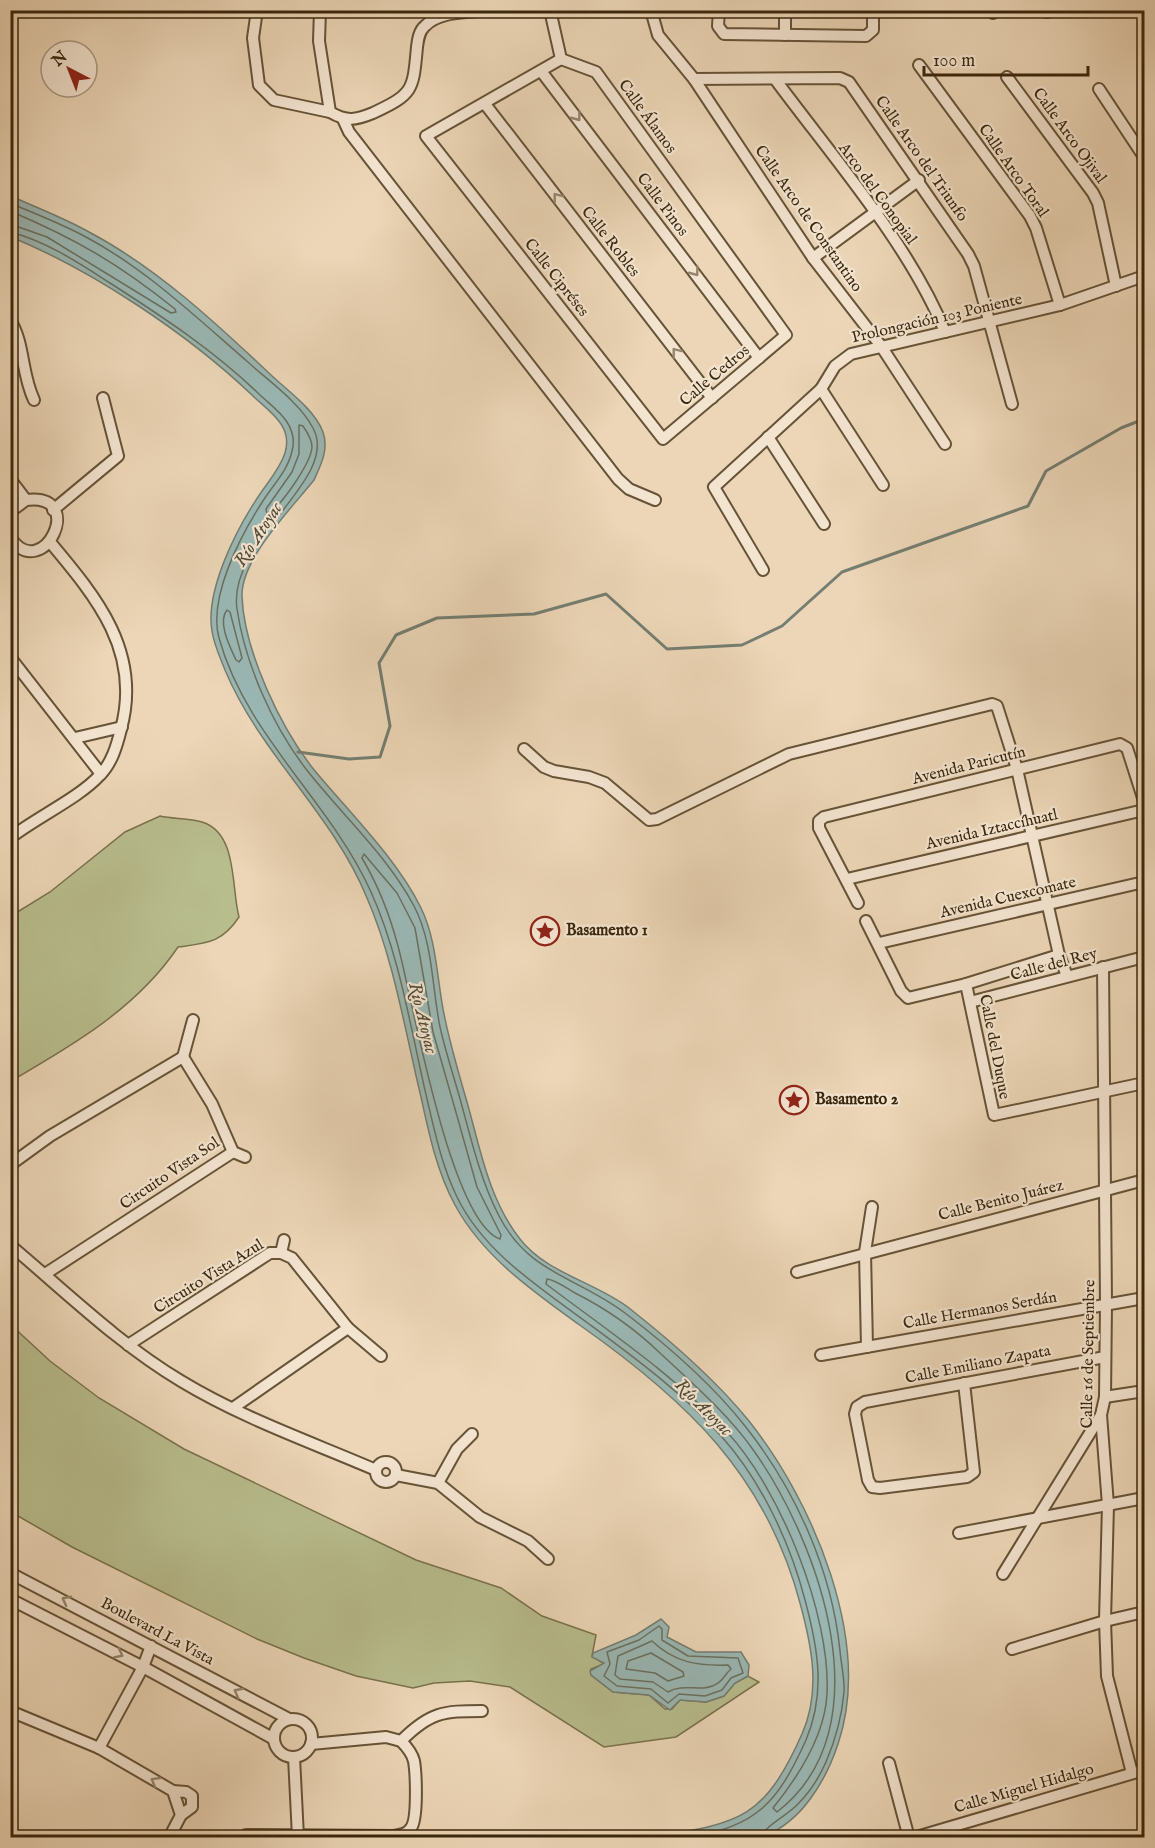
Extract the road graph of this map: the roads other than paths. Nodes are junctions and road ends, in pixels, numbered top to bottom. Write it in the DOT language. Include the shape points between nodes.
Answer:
graph roads {
  1 [pos="257,10"];
  2 [pos="320,10"];
  3 [pos="486,10"];
  4 [pos="550,10"];
  5 [pos="651,10"];
  6 [pos="719,10"];
  7 [pos="785,10"];
  8 [pos="873,10"];
  9 [pos="785,34"];
  10 [pos="561,59"];
  11 [pos="919,66"];
  12 [pos="541,71"];
  13 [pos="1007,77"];
  14 [pos="694,79"];
  15 [pos="775,79"];
  16 [pos="1099,89"];
  17 [pos="485,104"];
  18 [pos="330,112"];
  19 [pos="343,119"];
  20 [pos="1144,157"];
  21 [pos="919,180"];
  22 [pos="874,213"];
  23 [pos="813,258"];
  24 [pos="1144,276"];
  25 [pos="1116,286"];
  26 [pos="1060,305"];
  27 [pos="10,320"];
  28 [pos="989,322"];
  29 [pos="945,332"];
  30 [pos="786,335"];
  31 [pos="881,346"];
  32 [pos="759,358"];
  33 [pos="820,389"];
  34 [pos="103,398"];
  35 [pos="712,398"];
  36 [pos="34,400"];
  37 [pos="1012,404"];
  38 [pos="768,437"];
  39 [pos="663,439"];
  40 [pos="945,444"];
  41 [pos="10,479"];
  42 [pos="883,485"];
  43 [pos="26,500"];
  44 [pos="654,500"];
  45 [pos="53,510"];
  46 [pos="10,512"];
  47 [pos="824,524"];
  48 [pos="11,540"];
  49 [pos="50,542"];
  50 [pos="763,570"];
  51 [pos="10,657"];
  52 [pos="122,727"];
  53 [pos="75,738"];
  54 [pos="524,749"];
  55 [pos="1017,769"];
  56 [pos="101,774"];
  57 [pos="1144,801"];
  58 [pos="1144,810"];
  59 [pos="13,832"];
  60 [pos="1032,836"];
  61 [pos="847,879"];
  62 [pos="1144,882"];
  63 [pos="858,903"];
  64 [pos="1048,904"];
  65 [pos="867,921"];
  66 [pos="879,943"];
  67 [pos="1059,955"];
  68 [pos="1144,957"];
  69 [pos="1103,967"];
  70 [pos="1067,976"];
  71 [pos="966,984"];
  72 [pos="970,1002"];
  73 [pos="193,1020"];
  74 [pos="183,1056"];
  75 [pos="1144,1083"];
  76 [pos="1105,1092"];
  77 [pos="233,1152"];
  78 [pos="245,1157"];
  79 [pos="10,1165"];
  80 [pos="1144,1180"];
  81 [pos="1104,1190"];
  82 [pos="872,1207"];
  83 [pos="284,1240"];
  84 [pos="10,1245"];
  85 [pos="865,1252"];
  86 [pos="281,1253"];
  87 [pos="797,1272"];
  88 [pos="45,1274"];
  89 [pos="1144,1298"];
  90 [pos="1106,1304"];
  91 [pos="348,1328"];
  92 [pos="128,1345"];
  93 [pos="867,1347"];
  94 [pos="820,1355"];
  95 [pos="381,1356"];
  96 [pos="1105,1357"];
  97 [pos="964,1383"];
  98 [pos="1144,1391"];
  99 [pos="1105,1397"];
  100 [pos="233,1408"];
  101 [pos="1101,1415"];
  102 [pos="472,1434"];
  103 [pos="438,1483"];
  104 [pos="1144,1498"];
  105 [pos="1108,1505"];
  106 [pos="1038,1518"];
  107 [pos="959,1533"];
  108 [pos="548,1559"];
  109 [pos="10,1573"];
  110 [pos="1003,1574"];
  111 [pos="10,1599"];
  112 [pos="1144,1612"];
  113 [pos="1105,1621"];
  114 [pos="151,1646"];
  115 [pos="1012,1649"];
  116 [pos="143,1667"];
  117 [pos="11,1710"];
  118 [pos="482,1710"];
  119 [pos="290,1719"];
  120 [pos="274,1739"];
  121 [pos="401,1741"];
  122 [pos="311,1744"];
  123 [pos="99,1748"];
  124 [pos="294,1757"];
  125 [pos="889,1763"];
  126 [pos="1144,1770"];
  127 [pos="1132,1773"];
  128 [pos="246,1835"];
  129 [pos="170,1837"];
  130 [pos="298,1837"];
  131 [pos="911,1838"];
  1 -- 18 [label="street" via="253,38 259,85 274,100"];
  2 -- 18 [label="street" via="319,41"];
  3 -- 19 [label="street" via="431,20 418,37 414,79 409,90 399,101 356,120"];
  4 -- 10 [label="street"];
  5 -- 14 [label="street, Calle Arco de Constantino" via="658,35"];
  6 -- 9 [label="street" via="720,31 724,34"];
  7 -- 9 [label="street"];
  8 -- 9 [label="street" via="873,30 866,36"];
  10 -- 12 [label="street"];
  10 -- 30 [label="street, Calle Álamos" via="596,72"];
  11 -- 26 [label="street, Calle Arco Toral" via="1030,216"];
  12 -- 17 [label="street"];
  12 -- 32 [label="street, Calle Pinos, one-way"];
  13 -- 25 [label="street, Calle Arco Ojival" via="1093,193"];
  14 -- 15 [label="street, Calle Arco del Triunfo"];
  14 -- 23 [label="street, Calle Arco de Constantino"];
  15 -- 21 [label="street, Calle Arco del Triunfo" via="846,79"];
  15 -- 22 [label="street, Arco del Conopial"];
  16 -- 20 [label="street"];
  35 -- 17 [label="street, Calle Robles, one-way"];
  17 -- 39 [label="street, Calle Cipréses" via="426,135"];
  18 -- 19 [label="street"];
  19 -- 44 [label="street" via="349,132 618,479 629,489"];
  21 -- 22 [label="street"];
  21 -- 28 [label="street, Calle Arco del Triunfo" via="971,260"];
  22 -- 23 [label="street"];
  22 -- 29 [label="street, Arco del Conopial" via="931,296"];
  23 -- 31 [label="street, Calle Arco de Constantino"];
  24 -- 25 [label="street, Prolongación 103 Poniente"];
  25 -- 26 [label="street, Prolongación 103 Poniente"];
  26 -- 28 [label="street, Prolongación 103 Poniente"];
  27 -- 36 [label="street" via="19,339 23,370"];
  28 -- 29 [label="street, Prolongación 103 Poniente"];
  28 -- 37 [label="street, Calle Arco del Triunfo"];
  29 -- 31 [label="street, Prolongación 103 Poniente"];
  30 -- 32 [label="street, Calle Cedros"];
  31 -- 33 [label="street, Prolongación 103 Poniente" via="843,358"];
  31 -- 40 [label="street, Calle Arco de Constantino"];
  32 -- 35 [label="street, Calle Cedros"];
  33 -- 38 [label="street, Prolongación 103 Poniente"];
  33 -- 42 [label="street"];
  34 -- 45 [label="street" via="118,456"];
  35 -- 39 [label="street, Calle Cedros"];
  38 -- 47 [label="street"];
  38 -- 50 [label="street, Prolongación 103 Poniente" via="714,487"];
  41 -- 43 [label="street"];
  43 -- 45 [label="street" via="41,501"];
  43 -- 46 [label="street"];
  45 -- 49 [label="street" via="58,527"];
  48 -- 49 [label="street" via="35,550"];
  49 -- 52 [label="street" via="101,609 122,650 128,688"];
  51 -- 53 [label="street"];
  52 -- 53 [label="street"];
  52 -- 56 [label="street" via="111,759"];
  53 -- 56 [label="street"];
  54 -- 55 [label="street" via="544,767 604,783 650,820 789,754 992,704 998,706"];
  55 -- 57 [label="street, Avenida Paricutín" via="1120,744 1127,748"];
  55 -- 60 [label="street"];
  55 -- 61 [label="street, Avenida Paricutín" via="824,817 819,821 821,834"];
  56 -- 59 [label="street"];
  58 -- 60 [label="street, Avenida Iztaccíhuatl"];
  60 -- 61 [label="street, Avenida Iztaccíhuatl"];
  60 -- 64 [label="street"];
  61 -- 63 [label="street"];
  62 -- 64 [label="street, Avenida Cuexcomate"];
  64 -- 66 [label="street, Avenida Cuexcomate"];
  64 -- 67 [label="street"];
  65 -- 66 [label="street"];
  66 -- 71 [label="street, Calle del Rey" via="908,998"];
  67 -- 70 [label="street"];
  67 -- 71 [label="street, Calle del Rey"];
  68 -- 69 [label="street, Calle del Rey"];
  69 -- 70 [label="street, Calle del Rey"];
  69 -- 76 [label="street, Calle 16 de Septiembre"];
  70 -- 72 [label="street, Calle del Rey"];
  71 -- 72 [label="street, Calle del Duque"];
  72 -- 76 [label="street, Calle del Duque" via="994,1115"];
  73 -- 74 [label="street"];
  74 -- 77 [label="street, Circuito Vista Sol" via="212,1104"];
  74 -- 79 [label="street" via="50,1136"];
  75 -- 76 [label="street"];
  76 -- 81 [label="street, Calle 16 de Septiembre"];
  77 -- 78 [label="street"];
  77 -- 88 [label="street, Circuito Vista Sol"];
  80 -- 81 [label="street, Calle Benito Juárez"];
  81 -- 85 [label="street, Calle Benito Juárez"];
  81 -- 90 [label="street, Calle 16 de Septiembre"];
  82 -- 85 [label="street"];
  83 -- 86 [label="street"];
  84 -- 88 [label="street"];
  85 -- 87 [label="street, Calle Benito Juárez"];
  85 -- 93 [label="street"];
  86 -- 91 [label="street, Circuito Vista Azul" via="292,1258"];
  86 -- 92 [label="street, Circuito Vista Azul" via="270,1253"];
  88 -- 92 [label="street"];
  89 -- 90 [label="street, Calle Hermanos Serdán"];
  90 -- 93 [label="street, Calle Hermanos Serdán"];
  90 -- 96 [label="street, Calle 16 de Septiembre"];
  91 -- 95 [label="street, Circuito Vista Azul"];
  91 -- 100 [label="street"];
  92 -- 100 [label="street" via="182,1382"];
  93 -- 94 [label="street, Calle Hermanos Serdán"];
  96 -- 97 [label="street, Calle Emiliano Zapata"];
  96 -- 99 [label="street, Calle 16 de Septiembre"];
  97 -- 97 [label="street, Calle Emiliano Zapata" via="865,1402 857,1407 867,1480 872,1486 967,1477 974,1472"];
  98 -- 99 [label="street"];
  99 -- 101 [label="street, Calle 16 de Septiembre"];
  100 -- 103 [label="street" via="376,1470 378,1478 386,1483 396,1475"];
  101 -- 105 [label="street, Calle 16 de Septiembre"];
  101 -- 106 [label="street"];
  102 -- 103 [label="street" via="457,1449"];
  103 -- 108 [label="street" via="480,1517 528,1541"];
  104 -- 105 [label="street"];
  105 -- 106 [label="street"];
  105 -- 113 [label="street, Calle 16 de Septiembre"];
  106 -- 107 [label="street"];
  106 -- 110 [label="street"];
  114 -- 109 [label="street, Boulevard La Vista, one-way"];
  111 -- 116 [label="street, one-way"];
  112 -- 113 [label="street"];
  113 -- 115 [label="street"];
  113 -- 127 [label="street, Calle 16 de Septiembre" via="1107,1676"];
  114 -- 116 [label="street"];
  119 -- 114 [label="street, Boulevard La Vista, one-way"];
  116 -- 120 [label="street"];
  116 -- 123 [label="street"];
  117 -- 123 [label="street"];
  118 -- 121 [label="street" via="445,1711 428,1718"];
  119 -- 120 [label="street" via="277,1728"];
  119 -- 122 [label="street" via="297,1719 310,1729"];
  120 -- 124 [label="street" via="278,1750"];
  121 -- 122 [label="street" via="386,1737"];
  121 -- 130 [label="street" via="415,1768 411,1828 394,1836"];
  122 -- 124 [label="street" via="306,1752"];
  129 -- 123 [label="street, one-way" via="181,1815 192,1807 192,1796 173,1791"];
  124 -- 130 [label="street"];
  125 -- 131 [label="street"];
  126 -- 127 [label="street, Calle Miguel Hidalgo"];
  127 -- 131 [label="street, Calle Miguel Hidalgo"];
  128 -- 130 [label="street"];
}
